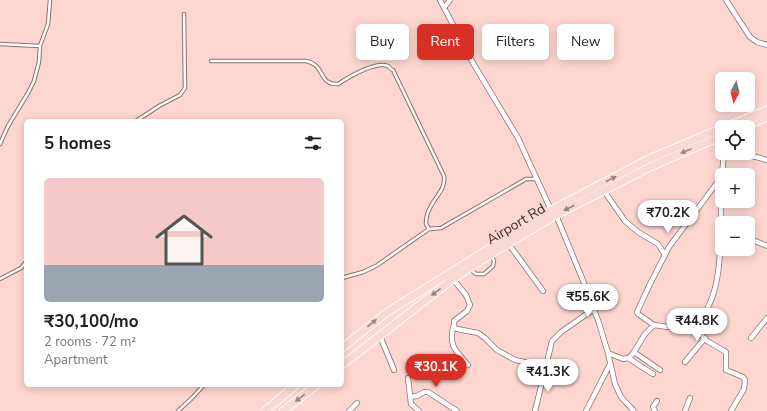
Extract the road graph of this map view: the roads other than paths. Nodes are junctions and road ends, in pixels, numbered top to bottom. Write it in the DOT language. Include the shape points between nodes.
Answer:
graph roads {
  1 [pos="50,0"];
  2 [pos="440,0"];
  3 [pos="450,0"];
  4 [pos="726,0"];
  5 [pos="444,8"];
  6 [pos="184,14"];
  7 [pos="0,44"];
  8 [pos="767,45"];
  9 [pos="40,46"];
  10 [pos="211,61"];
  11 [pos="767,110"];
  12 [pos="767,117"];
  13 [pos="139,119"];
  14 [pos="742,120"];
  15 [pos="755,122"];
  16 [pos="715,131"];
  17 [pos="715,139"];
  18 [pos="0,144"];
  19 [pos="755,157"];
  20 [pos="767,160"];
  21 [pos="537,179"];
  22 [pos="715,186"];
  23 [pos="604,190"];
  24 [pos="551,210"];
  25 [pos="556,215"];
  26 [pos="429,229"];
  27 [pos="755,241"];
  28 [pos="508,243"];
  29 [pos="767,246"];
  30 [pos="492,254"];
  31 [pos="665,256"];
  32 [pos="720,256"];
  33 [pos="24,264"];
  34 [pos="469,268"];
  35 [pos="344,277"];
  36 [pos="0,279"];
  37 [pos="453,279"];
  38 [pos="543,291"];
  39 [pos="594,309"];
  40 [pos="767,318"];
  41 [pos="654,325"];
  42 [pos="692,326"];
  43 [pos="453,327"];
  44 [pos="380,336"];
  45 [pos="705,338"];
  46 [pos="751,338"];
  47 [pos="344,346"];
  48 [pos="634,352"];
  49 [pos="608,353"];
  50 [pos="628,358"];
  51 [pos="685,362"];
  52 [pos="344,363"];
  53 [pos="610,364"];
  54 [pos="468,365"];
  55 [pos="394,370"];
  56 [pos="660,370"];
  57 [pos="544,372"];
  58 [pos="653,374"];
  59 [pos="408,378"];
  60 [pos="202,387"];
  61 [pos="294,387"];
  62 [pos="314,387"];
  63 [pos="410,397"];
  64 [pos="690,398"];
  65 [pos="657,401"];
  66 [pos="357,403"];
  67 [pos="178,411"];
  68 [pos="265,411"];
  69 [pos="283,411"];
  70 [pos="350,411"];
  71 [pos="419,411"];
  72 [pos="457,411"];
  73 [pos="535,411"];
  74 [pos="586,411"];
  75 [pos="634,411"];
  76 [pos="655,411"];
  77 [pos="686,411"];
  78 [pos="731,411"];
  1 -- 9 [label="lane" via="48,24"];
  2 -- 5 [label="street"];
  3 -- 5 [label="street"];
  4 -- 8 [label="street" via="750,37"];
  5 -- 21 [label="street" via="473,63 518,138"];
  6 -- 13 [label="lane" via="185,88 180,95"];
  7 -- 9 [label="lane"];
  9 -- 18 [label="lane" via="34,81"];
  10 -- 26 [label="lane" via="306,60 315,63 326,80 334,84 373,66 388,66 393,70 444,176 443,188 429,209 426,224"];
  11 -- 14 [label="main road"];
  12 -- 15 [label="main road"];
  24 -- 16 [label="main road, one-way" via="649,159"];
  17 -- 23 [label="main road, Airport Rd, one-way"];
  19 -- 20 [label="street"];
  21 -- 24 [label="street"];
  21 -- 26 [label="lane" via="526,179 441,228"];
  22 -- 31 [label="street" via="676,237"];
  23 -- 25 [label="main road, Airport Rd, one-way"];
  23 -- 31 [label="street" via="625,221 658,244"];
  47 -- 24 [label="main road, one-way" via="386,313"];
  25 -- 28 [label="main road, Airport Rd"];
  25 -- 39 [label="street"];
  26 -- 35 [label="lane" via="376,266"];
  27 -- 29 [label="street"];
  28 -- 30 [label="main road, Airport Rd"];
  28 -- 38 [label="street"];
  30 -- 34 [label="main road, Airport Rd"];
  30 -- 34 [label="lane" via="494,264 486,272 476,274"];
  31 -- 41 [label="street" via="637,310 638,314"];
  32 -- 42 [label="street" via="713,297 701,318"];
  33 -- 36 [label="lane"];
  34 -- 37 [label="main road, Airport Rd"];
  37 -- 43 [label="street" via="466,295 470,305 467,311 454,321"];
  37 -- 44 [label="main road, Airport Rd, one-way"];
  39 -- 49 [label="street"];
  39 -- 57 [label="street" via="554,338"];
  40 -- 46 [label="street"];
  41 -- 42 [label="street" via="668,327 681,322"];
  41 -- 48 [label="street"];
  42 -- 45 [label="street"];
  43 -- 54 [label="street" via="453,347"];
  43 -- 57 [label="street" via="478,333 497,350 516,360 534,364"];
  44 -- 52 [label="main road, Airport Rd"];
  44 -- 55 [label="street"];
  45 -- 51 [label="street"];
  45 -- 78 [label="street" via="726,353 726,370 746,380 744,389"];
  48 -- 50 [label="street"];
  48 -- 56 [label="street"];
  49 -- 50 [label="street" via="623,359"];
  49 -- 53 [label="street"];
  50 -- 58 [label="street"];
  53 -- 74 [label="street"];
  53 -- 75 [label="street" via="616,388"];
  57 -- 73 [label="street"];
  59 -- 63 [label="street"];
  60 -- 67 [label="lane"];
  61 -- 68 [label="main road"];
  62 -- 69 [label="main road, one-way"];
  63 -- 71 [label="street" via="412,406"];
  63 -- 72 [label="street" via="428,392"];
  64 -- 77 [label="street"];
  65 -- 76 [label="street" via="653,407"];
  66 -- 70 [label="street"];
}
